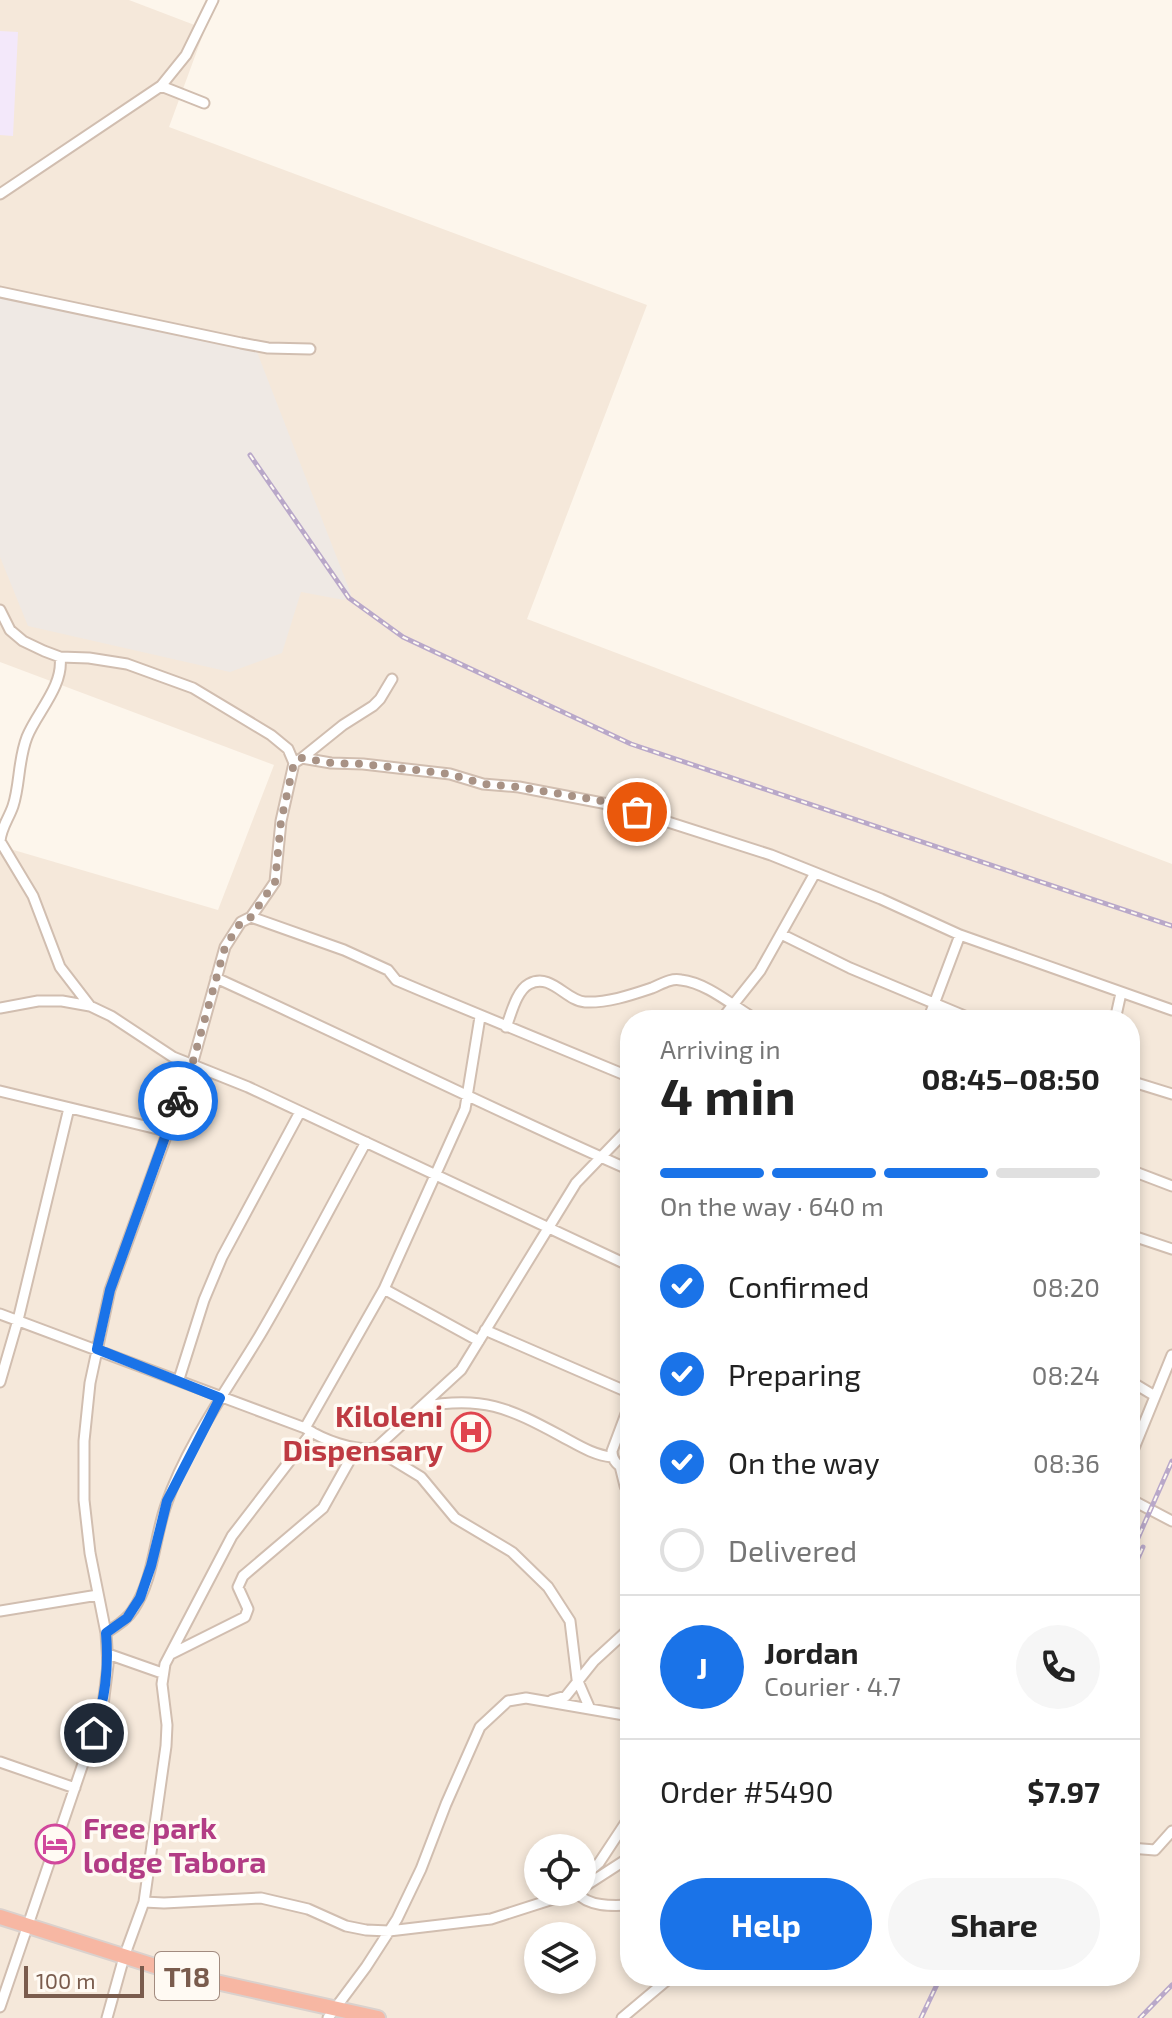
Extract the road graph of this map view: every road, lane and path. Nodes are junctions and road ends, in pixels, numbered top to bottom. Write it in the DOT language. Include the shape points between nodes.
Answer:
graph roads {
  1 [pos="213,0"];
  2 [pos="161,86"];
  3 [pos="204,103"];
  4 [pos="0,194"];
  5 [pos="0,292"];
  6 [pos="310,349"];
  7 [pos="0,610"];
  8 [pos="60,657"];
  9 [pos="392,679"];
  10 [pos="298,760"];
  11 [pos="815,873"];
  12 [pos="251,917"];
  13 [pos="781,934"];
  14 [pos="960,935"];
  15 [pos="216,978"];
  16 [pos="1121,993"];
  17 [pos="934,1002"];
  18 [pos="731,1005"];
  19 [pos="90,1006"];
  20 [pos="1,1009"];
  21 [pos="728,1010"];
  22 [pos="740,1010"];
  23 [pos="931,1010"];
  24 [pos="952,1010"];
  25 [pos="1117,1010"];
  26 [pos="1172,1010"];
  27 [pos="480,1017"];
  28 [pos="506,1027"];
  29 [pos="192,1065"];
  30 [pos="620,1073"];
  31 [pos="1140,1084"];
  32 [pos="0,1091"];
  33 [pos="1172,1094"];
  34 [pos="469,1095"];
  35 [pos="69,1108"];
  36 [pos="300,1112"];
  37 [pos="166,1131"];
  38 [pos="620,1137"];
  39 [pos="366,1142"];
  40 [pos="600,1157"];
  41 [pos="620,1166"];
  42 [pos="435,1174"];
  43 [pos="1140,1174"];
  44 [pos="1172,1186"];
  45 [pos="550,1228"];
  46 [pos="1140,1238"];
  47 [pos="1172,1249"];
  48 [pos="620,1261"];
  49 [pos="384,1289"];
  50 [pos="0,1314"];
  51 [pos="18,1320"];
  52 [pos="485,1330"];
  53 [pos="479,1341"];
  54 [pos="97,1349"];
  55 [pos="1172,1355"];
  56 [pos="179,1379"];
  57 [pos="0,1382"];
  58 [pos="1140,1387"];
  59 [pos="620,1389"];
  60 [pos="1155,1396"];
  61 [pos="220,1398"];
  62 [pos="417,1408"];
  63 [pos="620,1428"];
  64 [pos="308,1430"];
  65 [pos="1140,1433"];
  66 [pos="356,1449"];
  67 [pos="375,1449"];
  68 [pos="612,1457"];
  69 [pos="620,1466"];
  70 [pos="1140,1504"];
  71 [pos="1170,1518"];
  72 [pos="98,1595"];
  73 [pos="0,1611"];
  74 [pos="106,1633"];
  75 [pos="620,1636"];
  76 [pos="108,1654"];
  77 [pos="171,1654"];
  78 [pos="162,1673"];
  79 [pos="577,1679"];
  80 [pos="541,1701"];
  81 [pos="590,1709"];
  82 [pos="620,1714"];
  83 [pos="0,1762"];
  84 [pos="75,1788"];
  85 [pos="620,1831"];
  86 [pos="1172,1831"];
  87 [pos="1140,1849"];
  88 [pos="620,1863"];
  89 [pos="596,1866"];
  90 [pos="596,1879"];
  91 [pos="144,1902"];
  92 [pos="596,1903"];
  93 [pos="620,1904"];
  94 [pos="530,1906"];
  95 [pos="0,1917"];
  96 [pos="26,1926"];
  97 [pos="389,1931"];
  98 [pos="124,1957"];
  99 [pos="660,1986"];
  100 [pos="0,2007"];
  101 [pos="332,2014"];
  102 [pos="107,2018"];
  103 [pos="378,2018"];
  104 [pos="622,2018"];
  1 -- 2 [label="street" via="186,55"];
  2 -- 3 [label="street"];
  2 -- 4 [label="street"];
  5 -- 6 [label="street" via="268,348"];
  7 -- 8 [label="street" via="23,641"];
  8 -- 10 [label="street" via="127,664 193,688 283,744"];
  8 -- 19 [label="street" via="53,690 27,736 0,841 33,896 60,967"];
  9 -- 10 [label="street" via="373,706"];
  10 -- 11 [label="street" via="450,774 483,784 602,801"];
  10 -- 12 [label="street" via="281,821 275,882"];
  11 -- 13 [label="street"];
  11 -- 14 [label="street"];
  12 -- 15 [label="street" via="232,934"];
  12 -- 27 [label="street" via="355,955 388,970 396,980"];
  13 -- 17 [label="street"];
  13 -- 18 [label="street" via="760,971"];
  14 -- 16 [label="street"];
  14 -- 17 [label="street"];
  15 -- 29 [label="street"];
  15 -- 34 [label="street"];
  16 -- 25 [label="street"];
  16 -- 26 [label="street"];
  17 -- 23 [label="street"];
  17 -- 24 [label="street"];
  18 -- 21 [label="street"];
  18 -- 22 [label="street"];
  18 -- 28 [label="street" via="679,979 607,1001 584,1002 554,985 533,983 515,1002"];
  19 -- 20 [label="street" via="38,1001"];
  19 -- 29 [label="street"];
  27 -- 28 [label="street"];
  27 -- 34 [label="street"];
  28 -- 30 [label="street"];
  29 -- 36 [label="street"];
  29 -- 37 [label="street"];
  31 -- 33 [label="street"];
  32 -- 35 [label="street"];
  34 -- 40 [label="street"];
  34 -- 42 [label="street"];
  35 -- 37 [label="street"];
  35 -- 51 [label="street"];
  36 -- 39 [label="street"];
  36 -- 56 [label="street" via="222,1257"];
  37 -- 54 [label="street" via="110,1290"];
  38 -- 40 [label="street"];
  39 -- 42 [label="street"];
  39 -- 61 [label="street"];
  40 -- 41 [label="street"];
  40 -- 45 [label="street" via="576,1183"];
  42 -- 45 [label="street"];
  42 -- 49 [label="street"];
  43 -- 44 [label="street"];
  45 -- 48 [label="street"];
  45 -- 52 [label="street"];
  46 -- 47 [label="street"];
  49 -- 53 [label="street"];
  49 -- 64 [label="street"];
  50 -- 51 [label="street"];
  51 -- 54 [label="street"];
  51 -- 57 [label="street"];
  52 -- 53 [label="street"];
  52 -- 59 [label="street"];
  53 -- 62 [label="street" via="455,1377"];
  54 -- 56 [label="street"];
  54 -- 72 [label="street" via="84,1441 84,1500"];
  55 -- 60 [label="street"];
  56 -- 61 [label="street"];
  58 -- 60 [label="street"];
  60 -- 65 [label="street"];
  61 -- 64 [label="street"];
  61 -- 74 [label="street" via="167,1501 140,1598 127,1618"];
  62 -- 67 [label="street"];
  62 -- 68 [label="street" via="456,1401 502,1408"];
  63 -- 68 [label="street"];
  64 -- 66 [label="street"];
  64 -- 77 [label="street" via="232,1536"];
  66 -- 67 [label="street"];
  66 -- 77 [label="street" via="323,1508 243,1576 238,1587 248,1609 245,1617"];
  67 -- 79 [label="street" via="421,1477 455,1518 512,1552 548,1587 570,1621"];
  68 -- 69 [label="street"];
  70 -- 71 [label="street"];
  72 -- 73 [label="street"];
  72 -- 74 [label="street"];
  74 -- 76 [label="street"];
  75 -- 79 [label="street"];
  76 -- 78 [label="street"];
  76 -- 84 [label="street" via="103,1705"];
  77 -- 78 [label="street"];
  78 -- 91 [label="street" via="166,1746"];
  79 -- 80 [label="street" via="566,1696"];
  79 -- 81 [label="street"];
  80 -- 81 [label="street"];
  80 -- 97 [label="street" via="508,1701 480,1727"];
  81 -- 82 [label="street"];
  83 -- 84 [label="street"];
  84 -- 96 [label="street"];
  85 -- 89 [label="street"];
  86 -- 87 [label="street" via="1155,1850"];
  88 -- 90 [label="street"];
  91 -- 97 [label="street" via="261,1898 308,1909 346,1926"];
  91 -- 98 [label="street"];
  92 -- 93 [label="street"];
  94 -- 97 [label="street" via="491,1919"];
  95 -- 96 [label="highway, T18"];
  96 -- 98 [label="highway, T18"];
  96 -- 100 [label="street"];
  97 -- 101 [label="street"];
  98 -- 101 [label="highway, T18"];
  98 -- 102 [label="street"];
  99 -- 104 [label="street"];
  101 -- 103 [label="highway, T18"];
}
